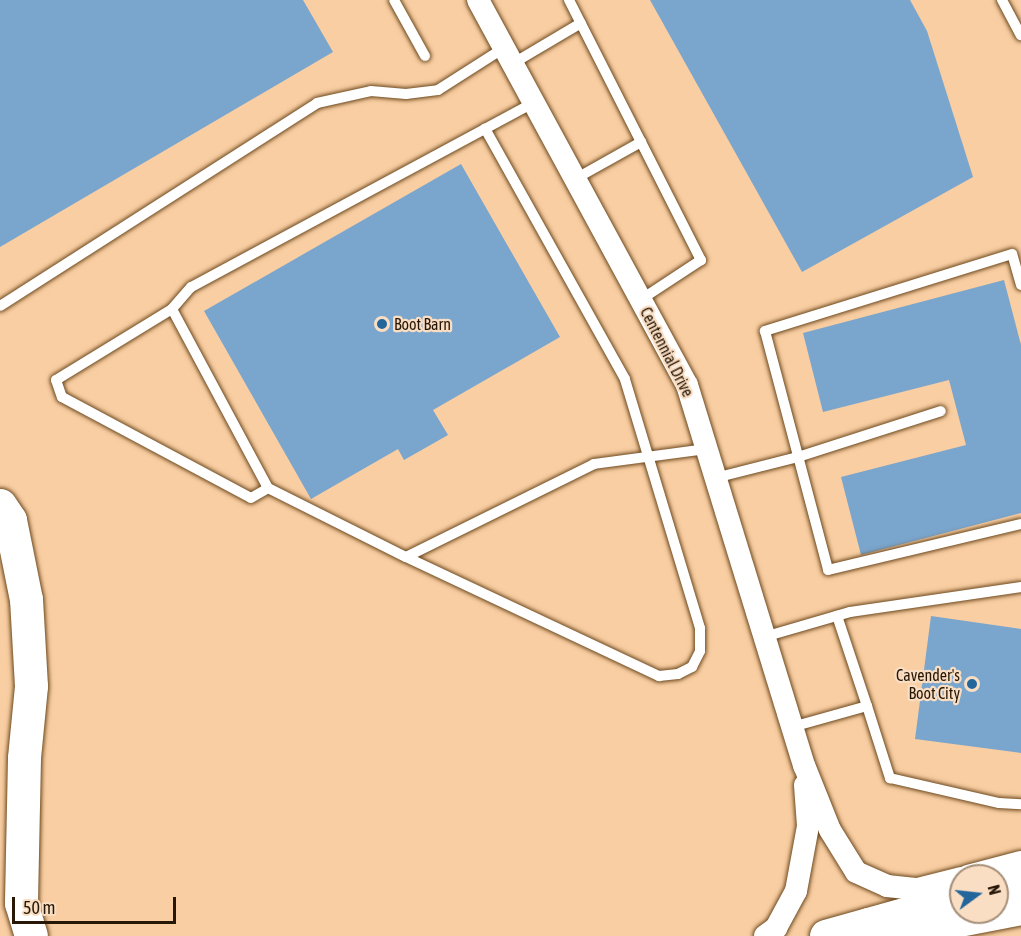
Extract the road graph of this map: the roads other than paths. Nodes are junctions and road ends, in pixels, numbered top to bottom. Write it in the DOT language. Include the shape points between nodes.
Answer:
graph roads {
  1 [pos="394,0"];
  2 [pos="478,0"];
  3 [pos="569,0"];
  4 [pos="1002,0"];
  5 [pos="581,23"];
  6 [pos="1021,35"];
  7 [pos="425,56"];
  8 [pos="508,56"];
  9 [pos="534,103"];
  10 [pos="485,129"];
  11 [pos="641,142"];
  12 [pos="575,179"];
  13 [pos="1021,285"];
  14 [pos="640,300"];
  15 [pos="0,306"];
  16 [pos="172,309"];
  17 [pos="941,411"];
  18 [pos="707,449"];
  19 [pos="650,456"];
  20 [pos="798,457"];
  21 [pos="716,478"];
  22 [pos="268,488"];
  23 [pos="0,505"];
  24 [pos="1021,524"];
  25 [pos="406,557"];
  26 [pos="1021,587"];
  27 [pos="837,616"];
  28 [pos="764,637"];
  29 [pos="867,706"];
  30 [pos="792,727"];
  31 [pos="804,765"];
  32 [pos="1021,804"];
  33 [pos="949,881"];
  34 [pos="949,901"];
  35 [pos="1021,908"];
  36 [pos="868,924"];
  37 [pos="31,936"];
  38 [pos="765,936"];
  39 [pos="826,936"];
  1 -- 7 [label="lane"];
  2 -- 8 [label="street, Centennial Drive"];
  3 -- 5 [label="lane"];
  4 -- 6 [label="lane"];
  5 -- 8 [label="lane"];
  5 -- 11 [label="lane"];
  8 -- 9 [label="street, Centennial Drive"];
  8 -- 15 [label="lane" via="438,90 406,94 371,91 317,103"];
  9 -- 10 [label="lane"];
  9 -- 12 [label="street, Centennial Drive"];
  10 -- 16 [label="lane" via="191,287"];
  10 -- 19 [label="lane" via="625,379"];
  11 -- 12 [label="lane"];
  11 -- 14 [label="lane" via="701,260"];
  12 -- 14 [label="street, Centennial Drive"];
  13 -- 20 [label="lane" via="1012,254 765,331"];
  14 -- 18 [label="street, Centennial Drive" via="687,385"];
  16 -- 22 [label="lane"];
  16 -- 22 [label="lane" via="56,380 62,397 251,498"];
  17 -- 20 [label="lane"];
  18 -- 19 [label="lane"];
  18 -- 21 [label="street, Centennial Drive"];
  19 -- 25 [label="lane" via="594,464"];
  19 -- 25 [label="lane" via="700,628 700,651 692,667 678,674 658,676"];
  20 -- 21 [label="lane"];
  20 -- 24 [label="lane" via="828,570"];
  21 -- 28 [label="street, Centennial Drive"];
  22 -- 25 [label="lane"];
  23 -- 37 [label="main road" via="10,519 26,598 31,686 24,758 21,903"];
  26 -- 27 [label="lane" via="925,598"];
  27 -- 28 [label="lane"];
  27 -- 29 [label="lane"];
  28 -- 30 [label="street, Centennial Drive"];
  29 -- 30 [label="lane"];
  29 -- 32 [label="lane" via="890,778 999,803"];
  30 -- 31 [label="street, Centennial Drive"];
  31 -- 33 [label="street, Centennial Drive" via="830,830 856,872 887,886 918,889"];
  31 -- 38 [label="street, Centennial Drive" via="808,826 796,891 776,928"];
  34 -- 36 [label="main road"];
  35 -- 36 [label="main road" via="902,931"];
  36 -- 39 [label="main road"];
}
